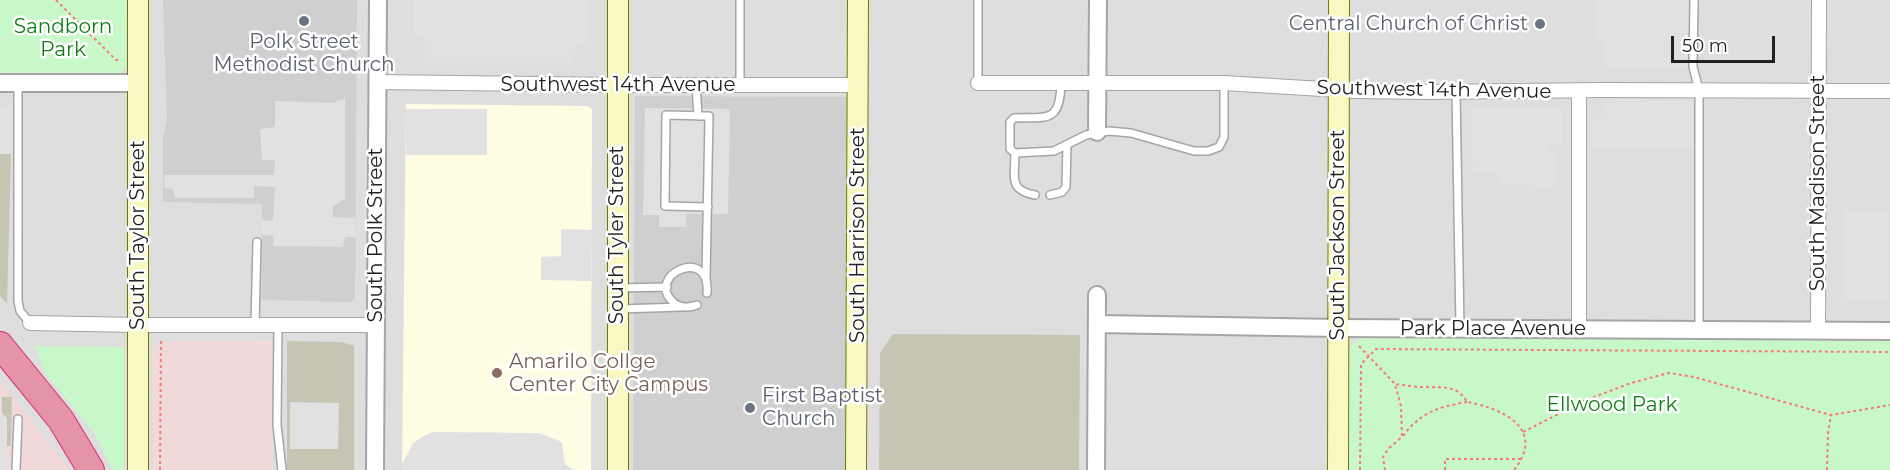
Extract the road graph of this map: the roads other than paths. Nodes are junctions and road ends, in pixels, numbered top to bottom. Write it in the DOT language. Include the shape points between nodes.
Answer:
graph roads {
  1 [pos="138,0"];
  2 [pos="378,0"];
  3 [pos="618,0"];
  4 [pos="740,0"];
  5 [pos="858,0"];
  6 [pos="978,0"];
  7 [pos="1098,0"];
  8 [pos="1339,0"];
  9 [pos="1694,0"];
  10 [pos="1819,0"];
  11 [pos="377,82"];
  12 [pos="0,83"];
  13 [pos="18,83"];
  14 [pos="138,83"];
  15 [pos="978,83"];
  16 [pos="1061,83"];
  17 [pos="1098,83"];
  18 [pos="1224,83"];
  19 [pos="617,85"];
  20 [pos="696,85"];
  21 [pos="740,85"];
  22 [pos="858,85"];
  23 [pos="1339,90"];
  24 [pos="1699,90"];
  25 [pos="1819,90"];
  26 [pos="1579,91"];
  27 [pos="1890,91"];
  28 [pos="1456,92"];
  29 [pos="698,116"];
  30 [pos="1097,132"];
  31 [pos="1067,145"];
  32 [pos="1015,153"];
  33 [pos="1035,195"];
  34 [pos="1050,195"];
  35 [pos="708,207"];
  36 [pos="257,242"];
  37 [pos="706,278"];
  38 [pos="667,287"];
  39 [pos="618,288"];
  40 [pos="707,292"];
  41 [pos="1097,295"];
  42 [pos="697,305"];
  43 [pos="681,307"];
  44 [pos="618,309"];
  45 [pos="30,322"];
  46 [pos="255,324"];
  47 [pos="278,324"];
  48 [pos="376,324"];
  49 [pos="1097,324"];
  50 [pos="139,325"];
  51 [pos="1338,328"];
  52 [pos="1460,328"];
  53 [pos="1579,329"];
  54 [pos="1699,330"];
  55 [pos="1818,330"];
  56 [pos="1890,331"];
  57 [pos="0,345"];
  58 [pos="18,418"];
  59 [pos="16,470"];
  60 [pos="91,470"];
  61 [pos="138,470"];
  62 [pos="282,470"];
  63 [pos="375,470"];
  64 [pos="618,470"];
  65 [pos="856,470"];
  66 [pos="1096,470"];
  67 [pos="1338,470"];
  1 -- 14 [label="main road, South Taylor Street"];
  2 -- 11 [label="street, South Polk Street"];
  3 -- 19 [label="main road, South Tyler Street"];
  4 -- 21 [label="lane"];
  5 -- 22 [label="main road, South Harrison Street"];
  6 -- 15 [label="lane"];
  7 -- 17 [label="street"];
  8 -- 23 [label="main road, South Jackson Street"];
  9 -- 24 [label="lane" via="1693,67"];
  10 -- 25 [label="street, South Madison Street"];
  11 -- 19 [label="street, Southwest 14th Avenue"];
  11 -- 48 [label="street, South Polk Street"];
  12 -- 13 [label="street"];
  13 -- 14 [label="street"];
  13 -- 45 [label="lane" via="18,301 20,312"];
  14 -- 50 [label="main road, South Taylor Street"];
  15 -- 16 [label="street, Southwest 14th Avenue"];
  16 -- 17 [label="street, Southwest 14th Avenue"];
  16 -- 32 [label="lane" via="1059,107 1052,115 1014,118 1010,122 1010,149"];
  17 -- 18 [label="street, Southwest 14th Avenue"];
  17 -- 30 [label="street"];
  18 -- 23 [label="street, Southwest 14th Avenue"];
  18 -- 30 [label="lane" via="1224,137 1219,147 1194,151 1131,133"];
  19 -- 20 [label="street, Southwest 14th Avenue"];
  19 -- 39 [label="main road, South Tyler Street"];
  20 -- 21 [label="street, Southwest 14th Avenue"];
  20 -- 29 [label="lane"];
  21 -- 22 [label="street, Southwest 14th Avenue"];
  22 -- 65 [label="main road, South Harrison Street"];
  23 -- 28 [label="street, Southwest 14th Avenue"];
  23 -- 51 [label="main road, South Jackson Street"];
  24 -- 25 [label="street, Southwest 14th Avenue"];
  24 -- 26 [label="street, Southwest 14th Avenue"];
  24 -- 54 [label="lane"];
  25 -- 27 [label="street, Southwest 14th Avenue"];
  25 -- 55 [label="street, South Madison Street"];
  26 -- 28 [label="street, Southwest 14th Avenue"];
  26 -- 53 [label="street"];
  28 -- 52 [label="lane"];
  29 -- 35 [label="lane" via="709,116"];
  29 -- 35 [label="lane" via="666,115 665,206"];
  30 -- 31 [label="lane"];
  31 -- 32 [label="lane" via="1054,151"];
  31 -- 34 [label="lane" via="1066,187"];
  32 -- 33 [label="lane" via="1017,187 1022,193"];
  35 -- 37 [label="lane"];
  36 -- 46 [label="lane"];
  37 -- 38 [label="lane" via="697,269 684,267 672,273"];
  37 -- 40 [label="lane"];
  38 -- 39 [label="lane"];
  38 -- 43 [label="lane" via="670,298"];
  39 -- 44 [label="main road, South Tyler Street"];
  41 -- 49 [label="street"];
  42 -- 43 [label="lane"];
  43 -- 44 [label="lane"];
  44 -- 64 [label="main road, South Tyler Street"];
  45 -- 50 [label="street"];
  46 -- 47 [label="street"];
  46 -- 50 [label="street"];
  47 -- 48 [label="street"];
  47 -- 62 [label="lane" via="277,425"];
  48 -- 63 [label="street, South Polk Street"];
  49 -- 51 [label="street, Park Place Avenue"];
  49 -- 66 [label="street"];
  50 -- 61 [label="main road, South Taylor Street"];
  51 -- 52 [label="street, Park Place Avenue"];
  51 -- 67 [label="main road, South Jackson Street"];
  52 -- 53 [label="street, Park Place Avenue"];
  53 -- 54 [label="street, Park Place Avenue"];
  54 -- 55 [label="street, Park Place Avenue"];
  55 -- 56 [label="street, Park Place Avenue"];
  57 -- 60 [label="highway" via="55,412"];
  58 -- 59 [label="lane"];
}
